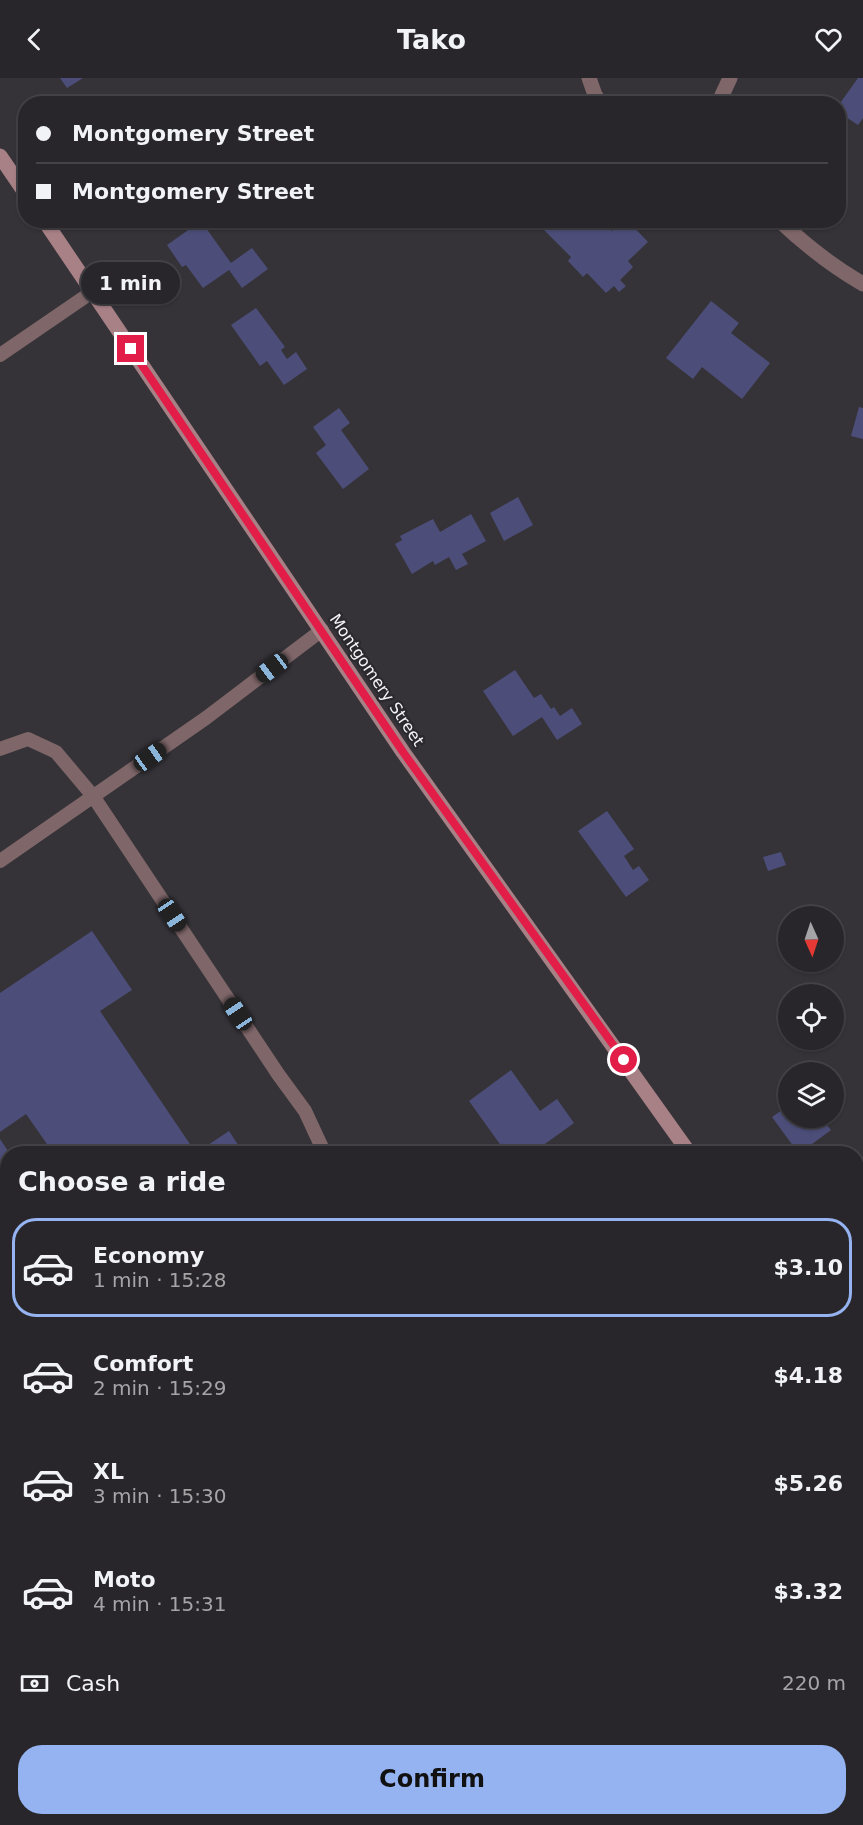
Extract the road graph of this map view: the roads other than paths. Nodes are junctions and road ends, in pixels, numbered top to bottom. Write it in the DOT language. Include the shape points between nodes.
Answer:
graph roads {
  1 [pos="589,78"];
  2 [pos="730,78"];
  3 [pos="596,96"];
  4 [pos="723,96"];
  5 [pos="0,156"];
  6 [pos="18,182"];
  7 [pos="49,228"];
  8 [pos="788,228"];
  9 [pos="863,284"];
  10 [pos="92,292"];
  11 [pos="0,354"];
  12 [pos="322,630"];
  13 [pos="0,749"];
  14 [pos="93,796"];
  15 [pos="0,861"];
  16 [pos="321,1146"];
  17 [pos="684,1146"];
  1 -- 3 [label="street"];
  2 -- 4 [label="street"];
  5 -- 6 [label="main road"];
  7 -- 10 [label="main road, Montgomery Street"];
  8 -- 9 [label="street" via="831,265"];
  10 -- 11 [label="lane"];
  10 -- 12 [label="main road, Montgomery Street"];
  12 -- 14 [label="lane" via="206,718"];
  12 -- 17 [label="main road, Montgomery Street" via="403,752"];
  13 -- 14 [label="lane" via="28,739 56,752"];
  14 -- 15 [label="lane"];
  14 -- 16 [label="lane" via="305,1111"];
}
